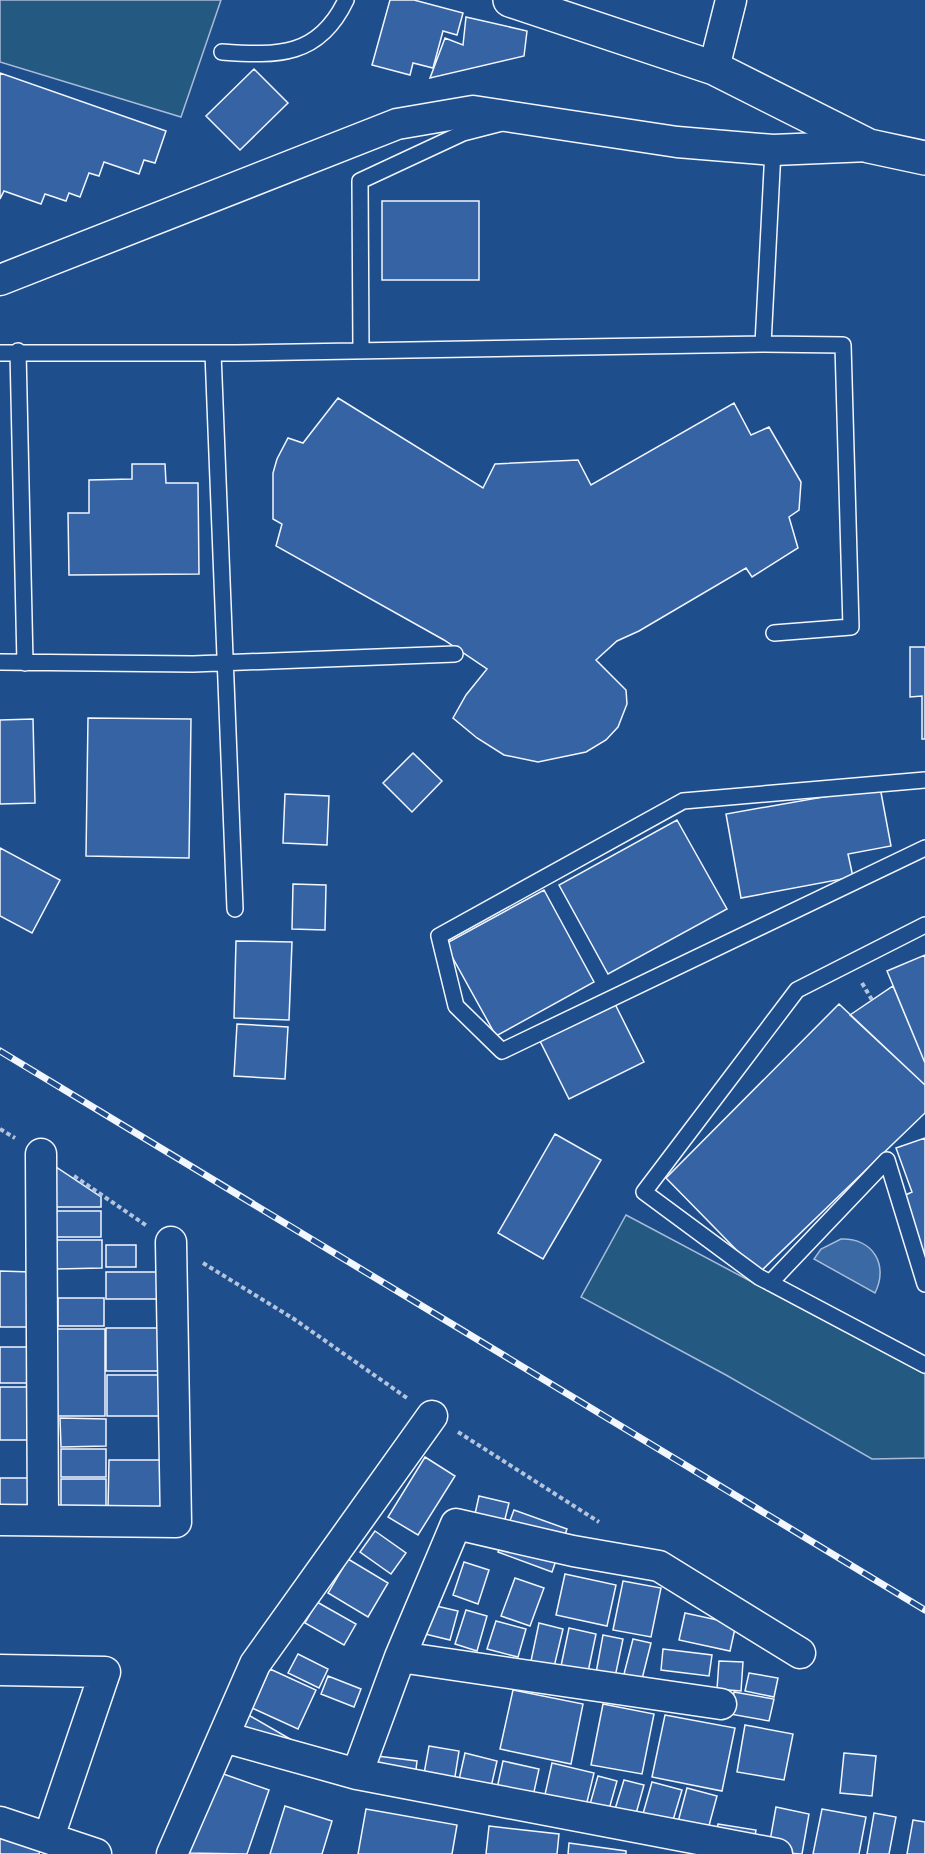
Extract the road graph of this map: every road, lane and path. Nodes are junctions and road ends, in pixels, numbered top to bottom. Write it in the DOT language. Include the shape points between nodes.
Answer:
graph roads {
  1 [pos="346,0"];
  2 [pos="510,0"];
  3 [pos="731,0"];
  4 [pos="222,52"];
  5 [pos="714,68"];
  6 [pos="520,118"];
  7 [pos="869,146"];
  8 [pos="773,150"];
  9 [pos="925,158"];
  10 [pos="0,280"];
  11 [pos="763,344"];
  12 [pos="18,351"];
  13 [pos="361,351"];
  14 [pos="0,353"];
  15 [pos="213,353"];
  16 [pos="774,633"];
  17 [pos="455,654"];
  18 [pos="0,662"];
  19 [pos="25,663"];
  20 [pos="227,663"];
  21 [pos="925,780"];
  22 [pos="925,848"];
  23 [pos="235,909"];
  24 [pos="925,925"];
  25 [pos="0,1129"];
  26 [pos="41,1155"];
  27 [pos="171,1242"];
  28 [pos="770,1283"];
  29 [pos="925,1284"];
  30 [pos="925,1365"];
  31 [pos="432,1416"];
  32 [pos="0,1520"];
  33 [pos="43,1520"];
  34 [pos="601,1523"];
  35 [pos="800,1653"];
  36 [pos="400,1658"];
  37 [pos="0,1670"];
  38 [pos="721,1704"];
  39 [pos="224,1737"];
  40 [pos="357,1774"];
  41 [pos="0,1822"];
  42 [pos="50,1837"];
  43 [pos="96,1854"];
  44 [pos="172,1854"];
  45 [pos="777,1854"];
  1 -- 4 [label="lane" via="321,37 289,52"];
  2 -- 5 [label="main road"];
  3 -- 5 [label="street"];
  5 -- 7 [label="main road"];
  6 -- 8 [label="street" via="677,142"];
  6 -- 10 [label="street" via="473,111 397,124"];
  6 -- 13 [label="lane" via="463,133 360,181"];
  7 -- 8 [label="street"];
  7 -- 9 [label="main road"];
  8 -- 11 [label="lane"];
  11 -- 13 [label="lane"];
  11 -- 16 [label="lane" via="843,345 851,627"];
  12 -- 14 [label="lane"];
  12 -- 15 [label="lane"];
  12 -- 19 [label="lane"];
  13 -- 15 [label="lane"];
  15 -- 20 [label="lane"];
  17 -- 20 [label="lane"];
  18 -- 19 [label="lane"];
  19 -- 20 [label="lane"];
  20 -- 23 [label="lane"];
  21 -- 22 [label="lane" via="683,801 439,936 456,1006 502,1051"];
  24 -- 28 [label="lane" via="796,990 644,1192"];
  25 -- 26 [label="path"];
  26 -- 27 [label="path"];
  26 -- 33 [label="street"];
  27 -- 31 [label="path" via="294,1319"];
  27 -- 33 [label="street" via="176,1522"];
  28 -- 29 [label="lane" via="887,1160"];
  28 -- 30 [label="lane"];
  31 -- 34 [label="path"];
  31 -- 39 [label="street" via="255,1664"];
  32 -- 33 [label="street"];
  35 -- 36 [label="street" via="659,1566 456,1524"];
  36 -- 38 [label="street"];
  36 -- 40 [label="street"];
  37 -- 42 [label="street" via="105,1672"];
  39 -- 40 [label="street"];
  39 -- 44 [label="street"];
  40 -- 45 [label="street"];
  41 -- 42 [label="street"];
  42 -- 43 [label="street"];
}
